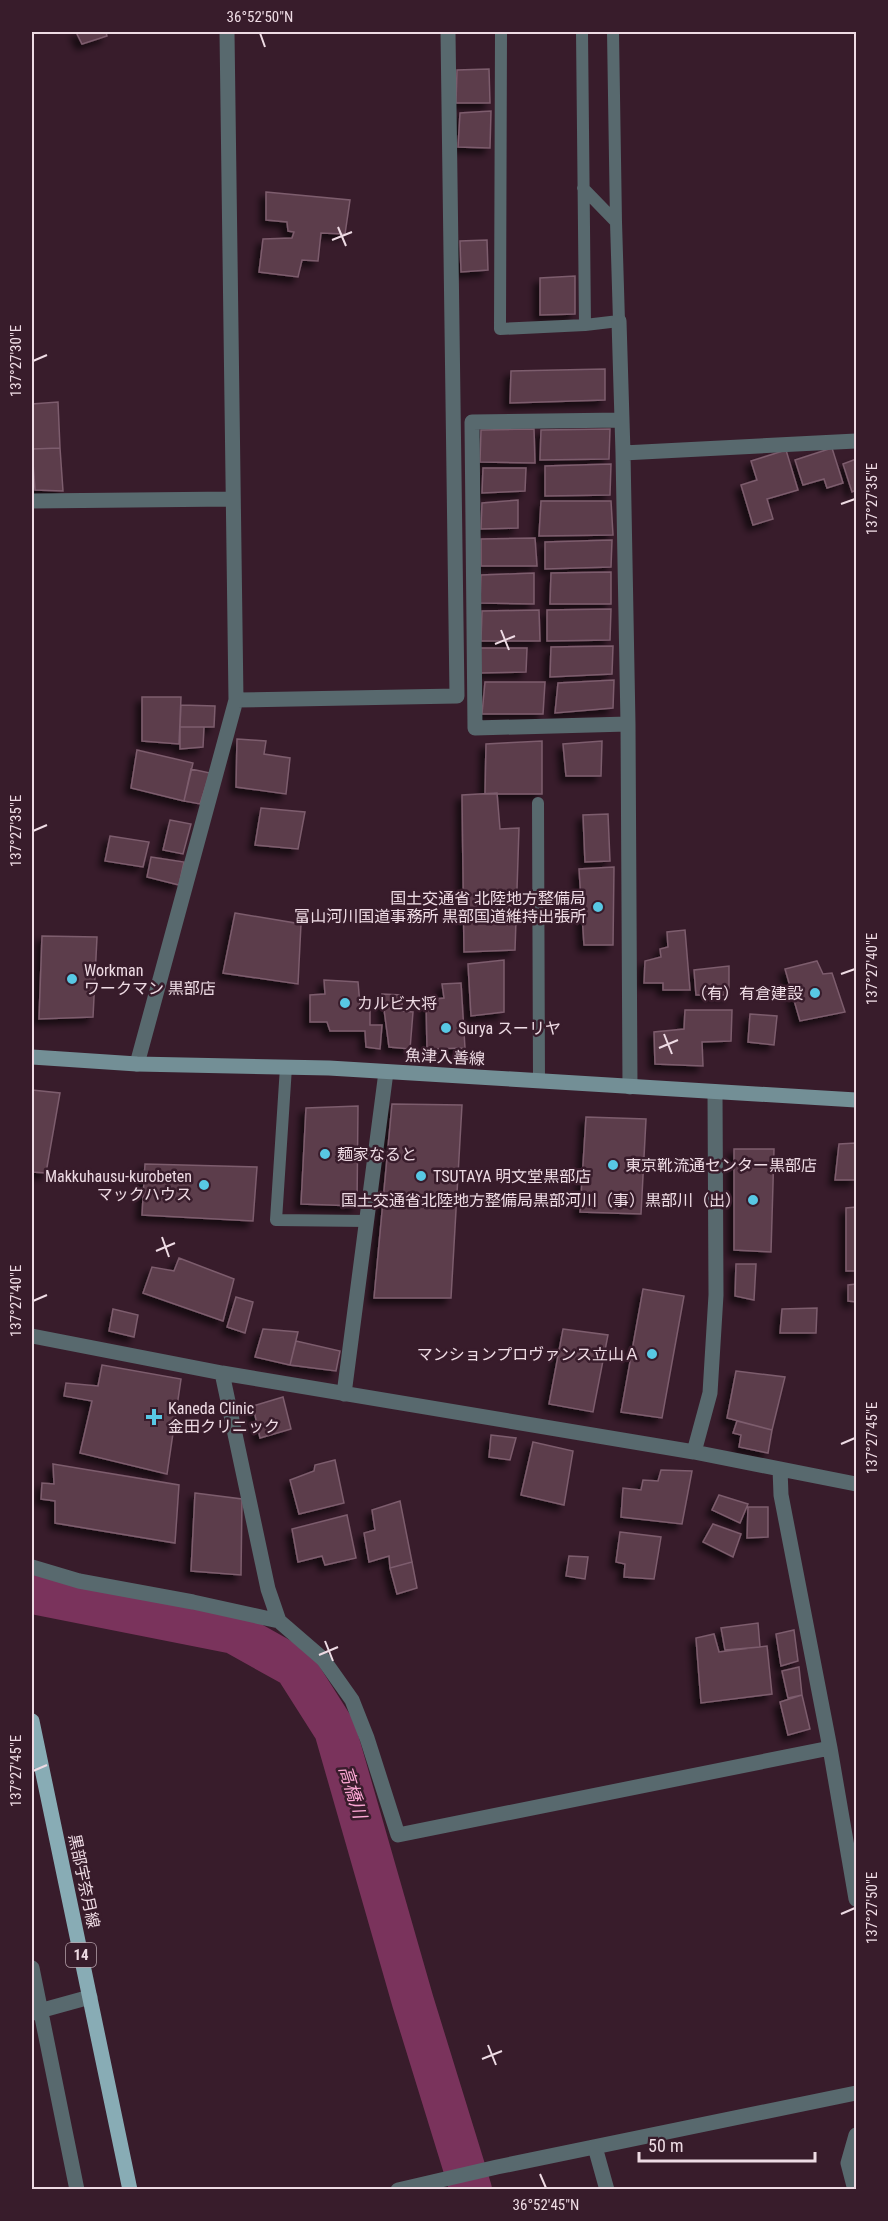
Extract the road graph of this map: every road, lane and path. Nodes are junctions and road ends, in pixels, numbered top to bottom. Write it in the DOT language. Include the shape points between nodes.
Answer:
graph roads {
  1 [pos="227,32"];
  2 [pos="448,32"];
  3 [pos="501,32"];
  4 [pos="582,32"];
  5 [pos="613,32"];
  6 [pos="583,188"];
  7 [pos="616,222"];
  8 [pos="620,321"];
  9 [pos="585,325"];
  10 [pos="622,420"];
  11 [pos="856,441"];
  12 [pos="623,453"];
  13 [pos="233,499"];
  14 [pos="32,501"];
  15 [pos="236,700"];
  16 [pos="628,724"];
  17 [pos="538,803"];
  18 [pos="32,1057"];
  19 [pos="137,1064"];
  20 [pos="286,1067"];
  21 [pos="386,1072"];
  22 [pos="539,1081"];
  23 [pos="630,1087"];
  24 [pos="715,1092"];
  25 [pos="856,1100"];
  26 [pos="367,1221"];
  27 [pos="32,1336"];
  28 [pos="222,1373"];
  29 [pos="345,1394"];
  30 [pos="694,1452"];
  31 [pos="780,1469"];
  32 [pos="856,1484"];
  33 [pos="32,1567"];
  34 [pos="279,1622"];
  35 [pos="32,1721"];
  36 [pos="830,1748"];
  37 [pos="856,1899"];
  38 [pos="32,1968"];
  39 [pos="90,1997"];
  40 [pos="36,2012"];
  41 [pos="856,2093"];
  42 [pos="856,2135"];
  43 [pos="595,2147"];
  44 [pos="77,2190"];
  45 [pos="130,2190"];
  46 [pos="398,2190"];
  47 [pos="607,2190"];
  48 [pos="855,2190"];
  1 -- 13 [label="street"];
  2 -- 15 [label="street" via="457,696"];
  3 -- 9 [label="lane" via="500,329"];
  4 -- 6 [label="lane"];
  5 -- 7 [label="lane"];
  6 -- 7 [label="lane"];
  6 -- 9 [label="lane"];
  7 -- 8 [label="lane"];
  8 -- 9 [label="lane"];
  8 -- 10 [label="street"];
  10 -- 12 [label="street"];
  10 -- 16 [label="street" via="472,422 475,728"];
  11 -- 12 [label="street"];
  12 -- 16 [label="street"];
  13 -- 14 [label="street"];
  13 -- 15 [label="street"];
  15 -- 19 [label="street"];
  16 -- 23 [label="street"];
  17 -- 22 [label="lane"];
  18 -- 19 [label="main road, 魚津入善線"];
  19 -- 20 [label="main road, 魚津入善線"];
  20 -- 21 [label="main road, 魚津入善線"];
  20 -- 26 [label="lane" via="276,1220"];
  21 -- 22 [label="main road, 魚津入善線"];
  21 -- 26 [label="street"];
  22 -- 23 [label="main road, 魚津入善線"];
  23 -- 24 [label="main road, 魚津入善線"];
  24 -- 25 [label="main road, 魚津入善線"];
  24 -- 30 [label="street" via="716,1295 710,1393"];
  26 -- 29 [label="street"];
  27 -- 28 [label="street"];
  28 -- 29 [label="street"];
  28 -- 34 [label="street" via="268,1589"];
  29 -- 30 [label="street"];
  30 -- 31 [label="street"];
  31 -- 32 [label="street"];
  31 -- 36 [label="street" via="781,1495"];
  33 -- 34 [label="street" via="79,1581"];
  34 -- 36 [label="street" via="322,1659 352,1700 398,1834"];
  35 -- 39 [label="main road, 黒部宇奈月線 / 14"];
  36 -- 37 [label="street"];
  38 -- 40 [label="street"];
  39 -- 40 [label="street"];
  39 -- 45 [label="main road, 黒部宇奈月線 / 14"];
  40 -- 44 [label="street"];
  41 -- 43 [label="street"];
  42 -- 48 [label="street" via="848,2163"];
  43 -- 46 [label="street"];
  43 -- 47 [label="street"];
}
